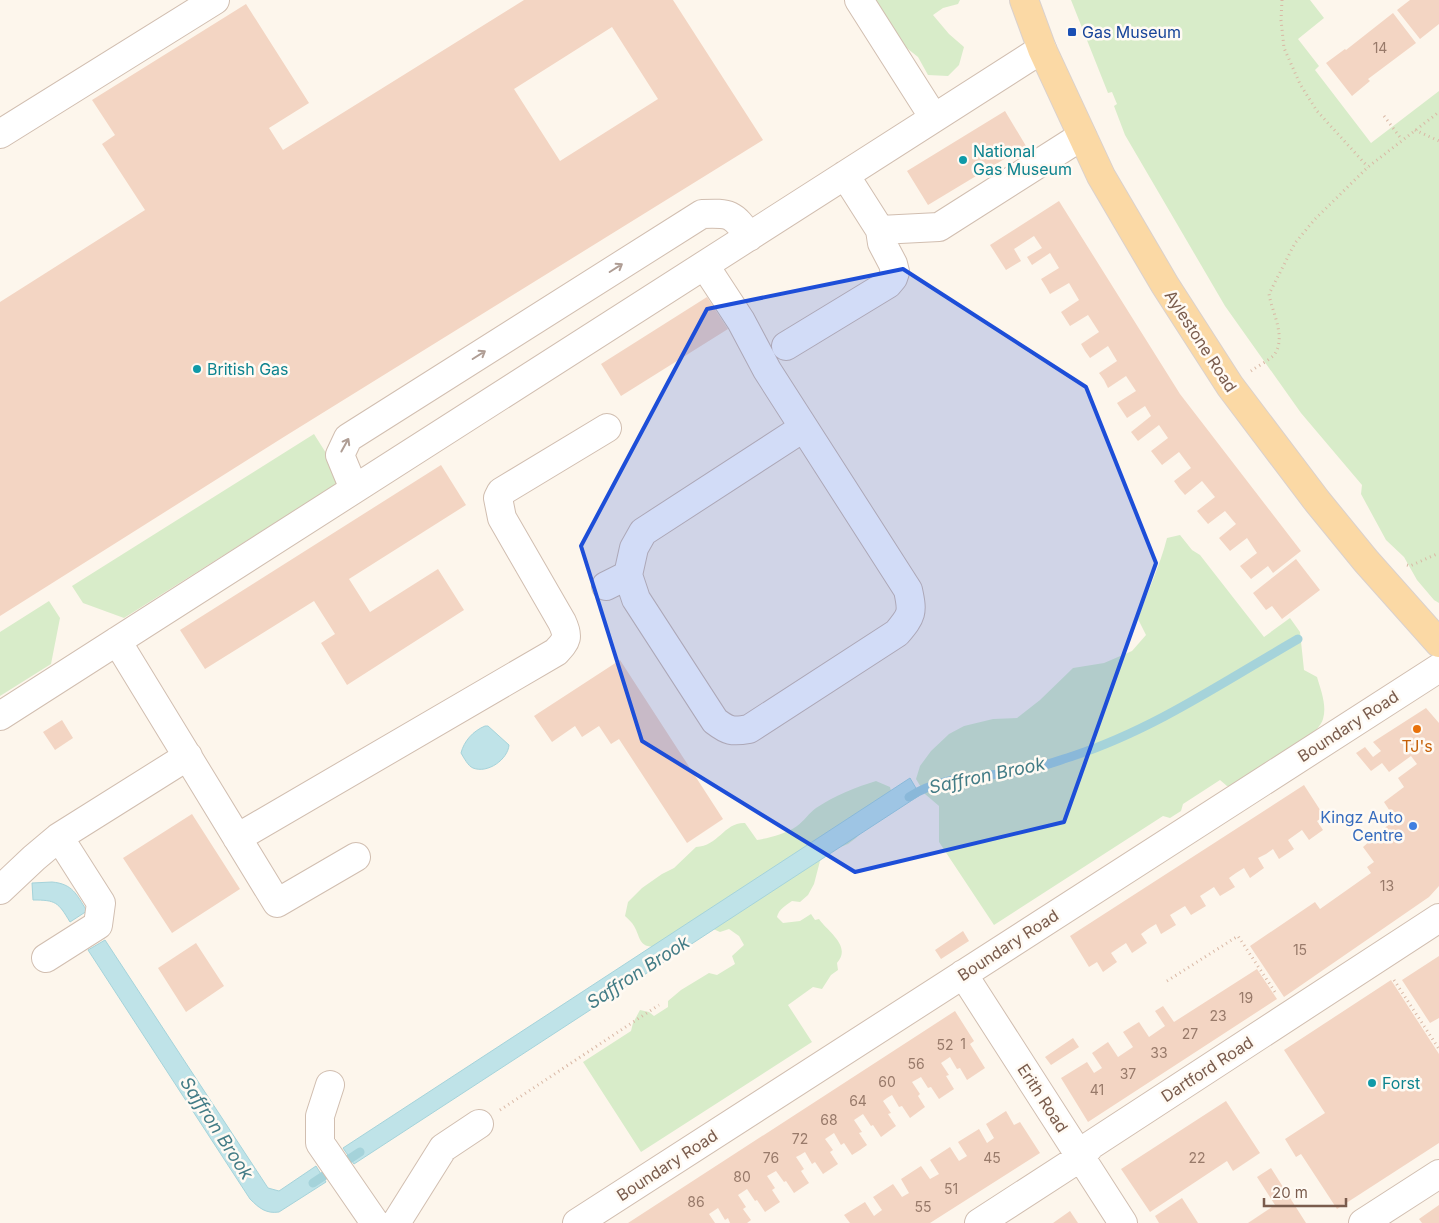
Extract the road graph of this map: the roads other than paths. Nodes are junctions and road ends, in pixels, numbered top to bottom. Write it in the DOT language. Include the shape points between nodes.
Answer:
graph roads {
  1 [pos="216,0"];
  2 [pos="859,0"];
  3 [pos="1024,0"];
  4 [pos="1042,49"];
  5 [pos="934,118"];
  6 [pos="0,134"];
  7 [pos="1082,136"];
  8 [pos="845,175"];
  9 [pos="880,230"];
  10 [pos="749,237"];
  11 [pos="705,266"];
  12 [pos="786,346"];
  13 [pos="607,428"];
  14 [pos="803,428"];
  15 [pos="354,489"];
  16 [pos="117,641"];
  17 [pos="1439,644"];
  18 [pos="1439,668"];
  19 [pos="0,716"];
  20 [pos="188,756"];
  21 [pos="59,838"];
  22 [pos="237,838"];
  23 [pos="356,857"];
  24 [pos="0,890"];
  25 [pos="1438,921"];
  26 [pos="46,958"];
  27 [pos="963,974"];
  28 [pos="330,1085"];
  29 [pos="479,1124"];
  30 [pos="1081,1157"];
  31 [pos="1439,1174"];
  32 [pos="375,1223"];
  33 [pos="396,1223"];
  34 [pos="577,1223"];
  35 [pos="979,1223"];
  36 [pos="1123,1223"];
  37 [pos="1363,1223"];
  1 -- 6 [label="street"];
  2 -- 5 [label="street"];
  3 -- 4 [label="main road, Aylestone Road"];
  4 -- 5 [label="street"];
  4 -- 7 [label="main road, Aylestone Road"];
  5 -- 8 [label="street"];
  7 -- 9 [label="street" via="939,227"];
  7 -- 17 [label="main road, Aylestone Road" via="1137,238 1230,386 1317,501"];
  8 -- 9 [label="street"];
  8 -- 10 [label="street"];
  9 -- 12 [label="street" via="893,264 893,278"];
  10 -- 11 [label="street"];
  15 -- 10 [label="street, one-way" via="340,455 348,438 365,427 702,214 723,213 738,220"];
  11 -- 14 [label="street"];
  11 -- 15 [label="street"];
  13 -- 22 [label="street" via="501,492 498,498 502,518 562,622 566,641 556,652"];
  14 -- 14 [label="street" via="643,532 617,580 636,599 715,720 726,729 749,729 897,633 910,618 908,590"];
  15 -- 16 [label="street"];
  16 -- 19 [label="street"];
  16 -- 20 [label="street"];
  18 -- 27 [label="street, Boundary Road"];
  20 -- 21 [label="street"];
  20 -- 22 [label="street"];
  21 -- 24 [label="street"];
  21 -- 26 [label="street" via="101,903 98,925"];
  22 -- 23 [label="street" via="277,903"];
  25 -- 30 [label="street, Dartford Road" via="1091,1145"];
  27 -- 30 [label="street, Erith Road"];
  27 -- 34 [label="street, Boundary Road"];
  28 -- 32 [label="street" via="320,1116 320,1143"];
  29 -- 33 [label="street" via="443,1148"];
  30 -- 35 [label="street, Dartford Road"];
  30 -- 36 [label="street, Erith Road"];
  31 -- 37 [label="street"];
}
